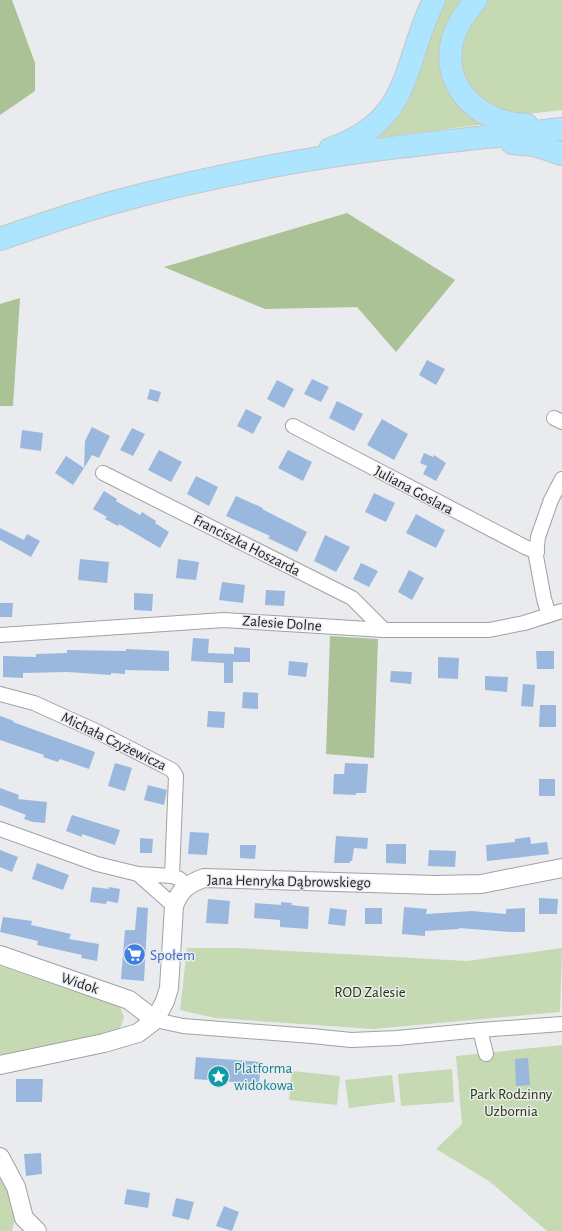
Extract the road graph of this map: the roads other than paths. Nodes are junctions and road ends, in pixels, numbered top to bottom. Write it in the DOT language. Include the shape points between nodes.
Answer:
graph roads {
  1 [pos="434,0"];
  2 [pos="476,0"];
  3 [pos="562,128"];
  4 [pos="464,139"];
  5 [pos="562,154"];
  6 [pos="290,163"];
  7 [pos="0,239"];
  8 [pos="293,426"];
  9 [pos="103,473"];
  10 [pos="562,479"];
  11 [pos="537,552"];
  12 [pos="556,613"];
  13 [pos="384,630"];
  14 [pos="0,635"];
  15 [pos="0,694"];
  16 [pos="0,829"];
  17 [pos="562,868"];
  18 [pos="138,874"];
  19 [pos="172,876"];
  20 [pos="189,883"];
  21 [pos="174,906"];
  22 [pos="0,955"];
  23 [pos="154,1020"];
  24 [pos="562,1024"];
  25 [pos="480,1030"];
  26 [pos="486,1054"];
  27 [pos="0,1065"];
  28 [pos="0,1157"];
  29 [pos="22,1225"];
  30 [pos="37,1231"];
  1 -- 6 [label="main road" via="404,85 397,99 380,120 357,138"];
  2 -- 3 [label="main road" via="460,22 451,48 452,70 463,95 485,115 497,120"];
  3 -- 4 [label="main road"];
  4 -- 5 [label="main road" via="535,145"];
  4 -- 6 [label="main road"];
  6 -- 7 [label="main road" via="129,198"];
  8 -- 11 [label="street, Juliana Goslara"];
  9 -- 13 [label="street, Franciszka Hoszarda" via="352,598"];
  10 -- 11 [label="street" via="543,522"];
  11 -- 12 [label="street" via="544,599"];
  12 -- 13 [label="street, Zalesie Dolne" via="489,630"];
  13 -- 14 [label="street, Zalesie Dolne" via="224,620"];
  15 -- 19 [label="street, Michała Czyżewicza" via="34,703 172,770 176,776"];
  16 -- 18 [label="street, Jana Henryka Dąbrowskiego" via="97,864"];
  17 -- 20 [label="street, Jana Henryka Dąbrowskiego" via="481,884 434,885 204,878"];
  18 -- 19 [label="street, Jana Henryka Dąbrowskiego"];
  18 -- 21 [label="street"];
  19 -- 20 [label="street, Jana Henryka Dąbrowskiego"];
  20 -- 21 [label="street" via="177,897"];
  21 -- 23 [label="street" via="169,988"];
  22 -- 23 [label="street, Widok" via="129,1000"];
  23 -- 25 [label="street" via="184,1026 351,1040"];
  23 -- 27 [label="street" via="138,1033 125,1037"];
  24 -- 25 [label="street"];
  25 -- 26 [label="street"];
  28 -- 29 [label="street" via="16,1187"];
  29 -- 30 [label="street"];
}
